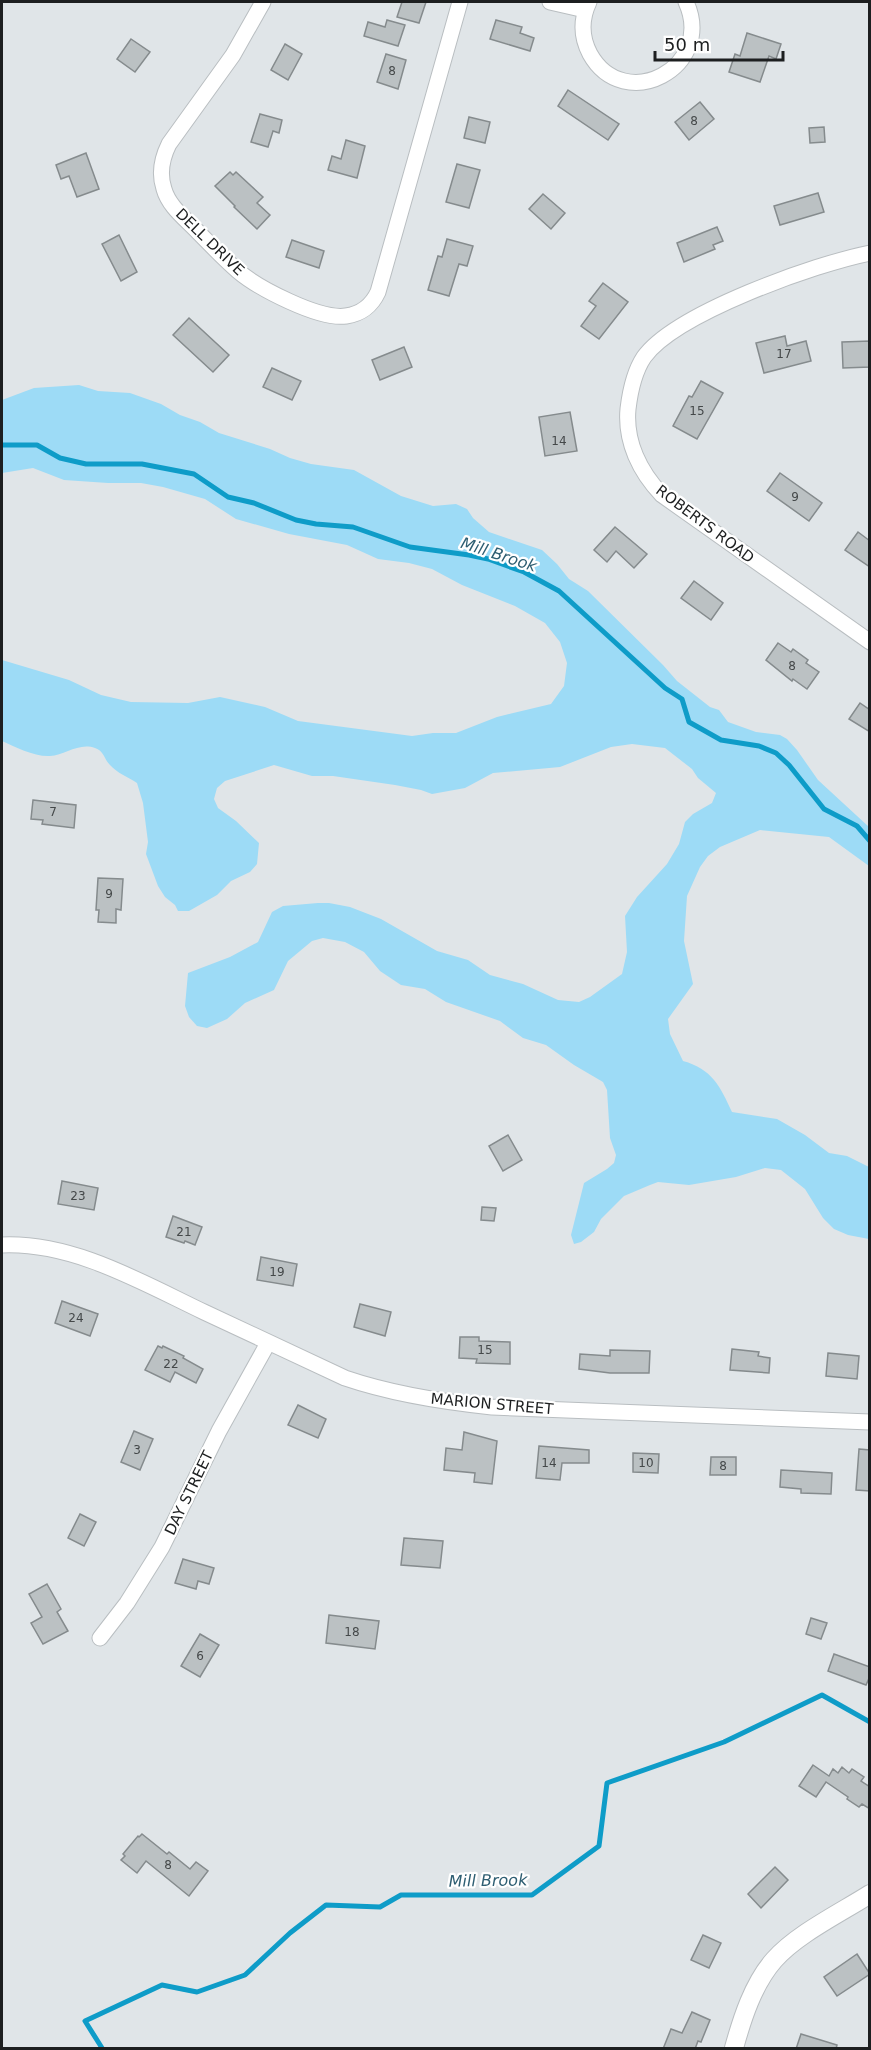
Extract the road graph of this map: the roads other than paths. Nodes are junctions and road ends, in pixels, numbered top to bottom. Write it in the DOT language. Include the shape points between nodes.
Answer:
graph roads {
  1 [pos="263,2"];
  2 [pos="460,2"];
  3 [pos="550,2"];
  4 [pos="686,2"];
  5 [pos="587,6"];
  6 [pos="870,253"];
  7 [pos="870,642"];
  8 [pos="2,1245"];
  9 [pos="268,1342"];
  10 [pos="870,1422"];
  11 [pos="100,1638"];
  12 [pos="870,1894"];
  13 [pos="734,2049"];
  1 -- 2 [label="street, DELL DRIVE" via="233,55 166,150 163,187 174,207 238,271 275,295 339,317 364,309 378,292"];
  3 -- 5 [label="street"];
  4 -- 5 [label="street" via="692,29 682,59 667,74 639,82 609,74 593,59 583,32"];
  6 -- 7 [label="street, ROBERTS ROAD" via="830,263 758,290 666,336 639,366 627,417 636,457 662,495"];
  8 -- 9 [label="street, MARION STREET" via="49,1248 77,1256"];
  9 -- 10 [label="street, MARION STREET" via="358,1382 442,1402"];
  9 -- 11 [label="street, DAY STREET" via="162,1547"];
  12 -- 13 [label="street" via="791,1944 775,1959 761,1978"];
}
